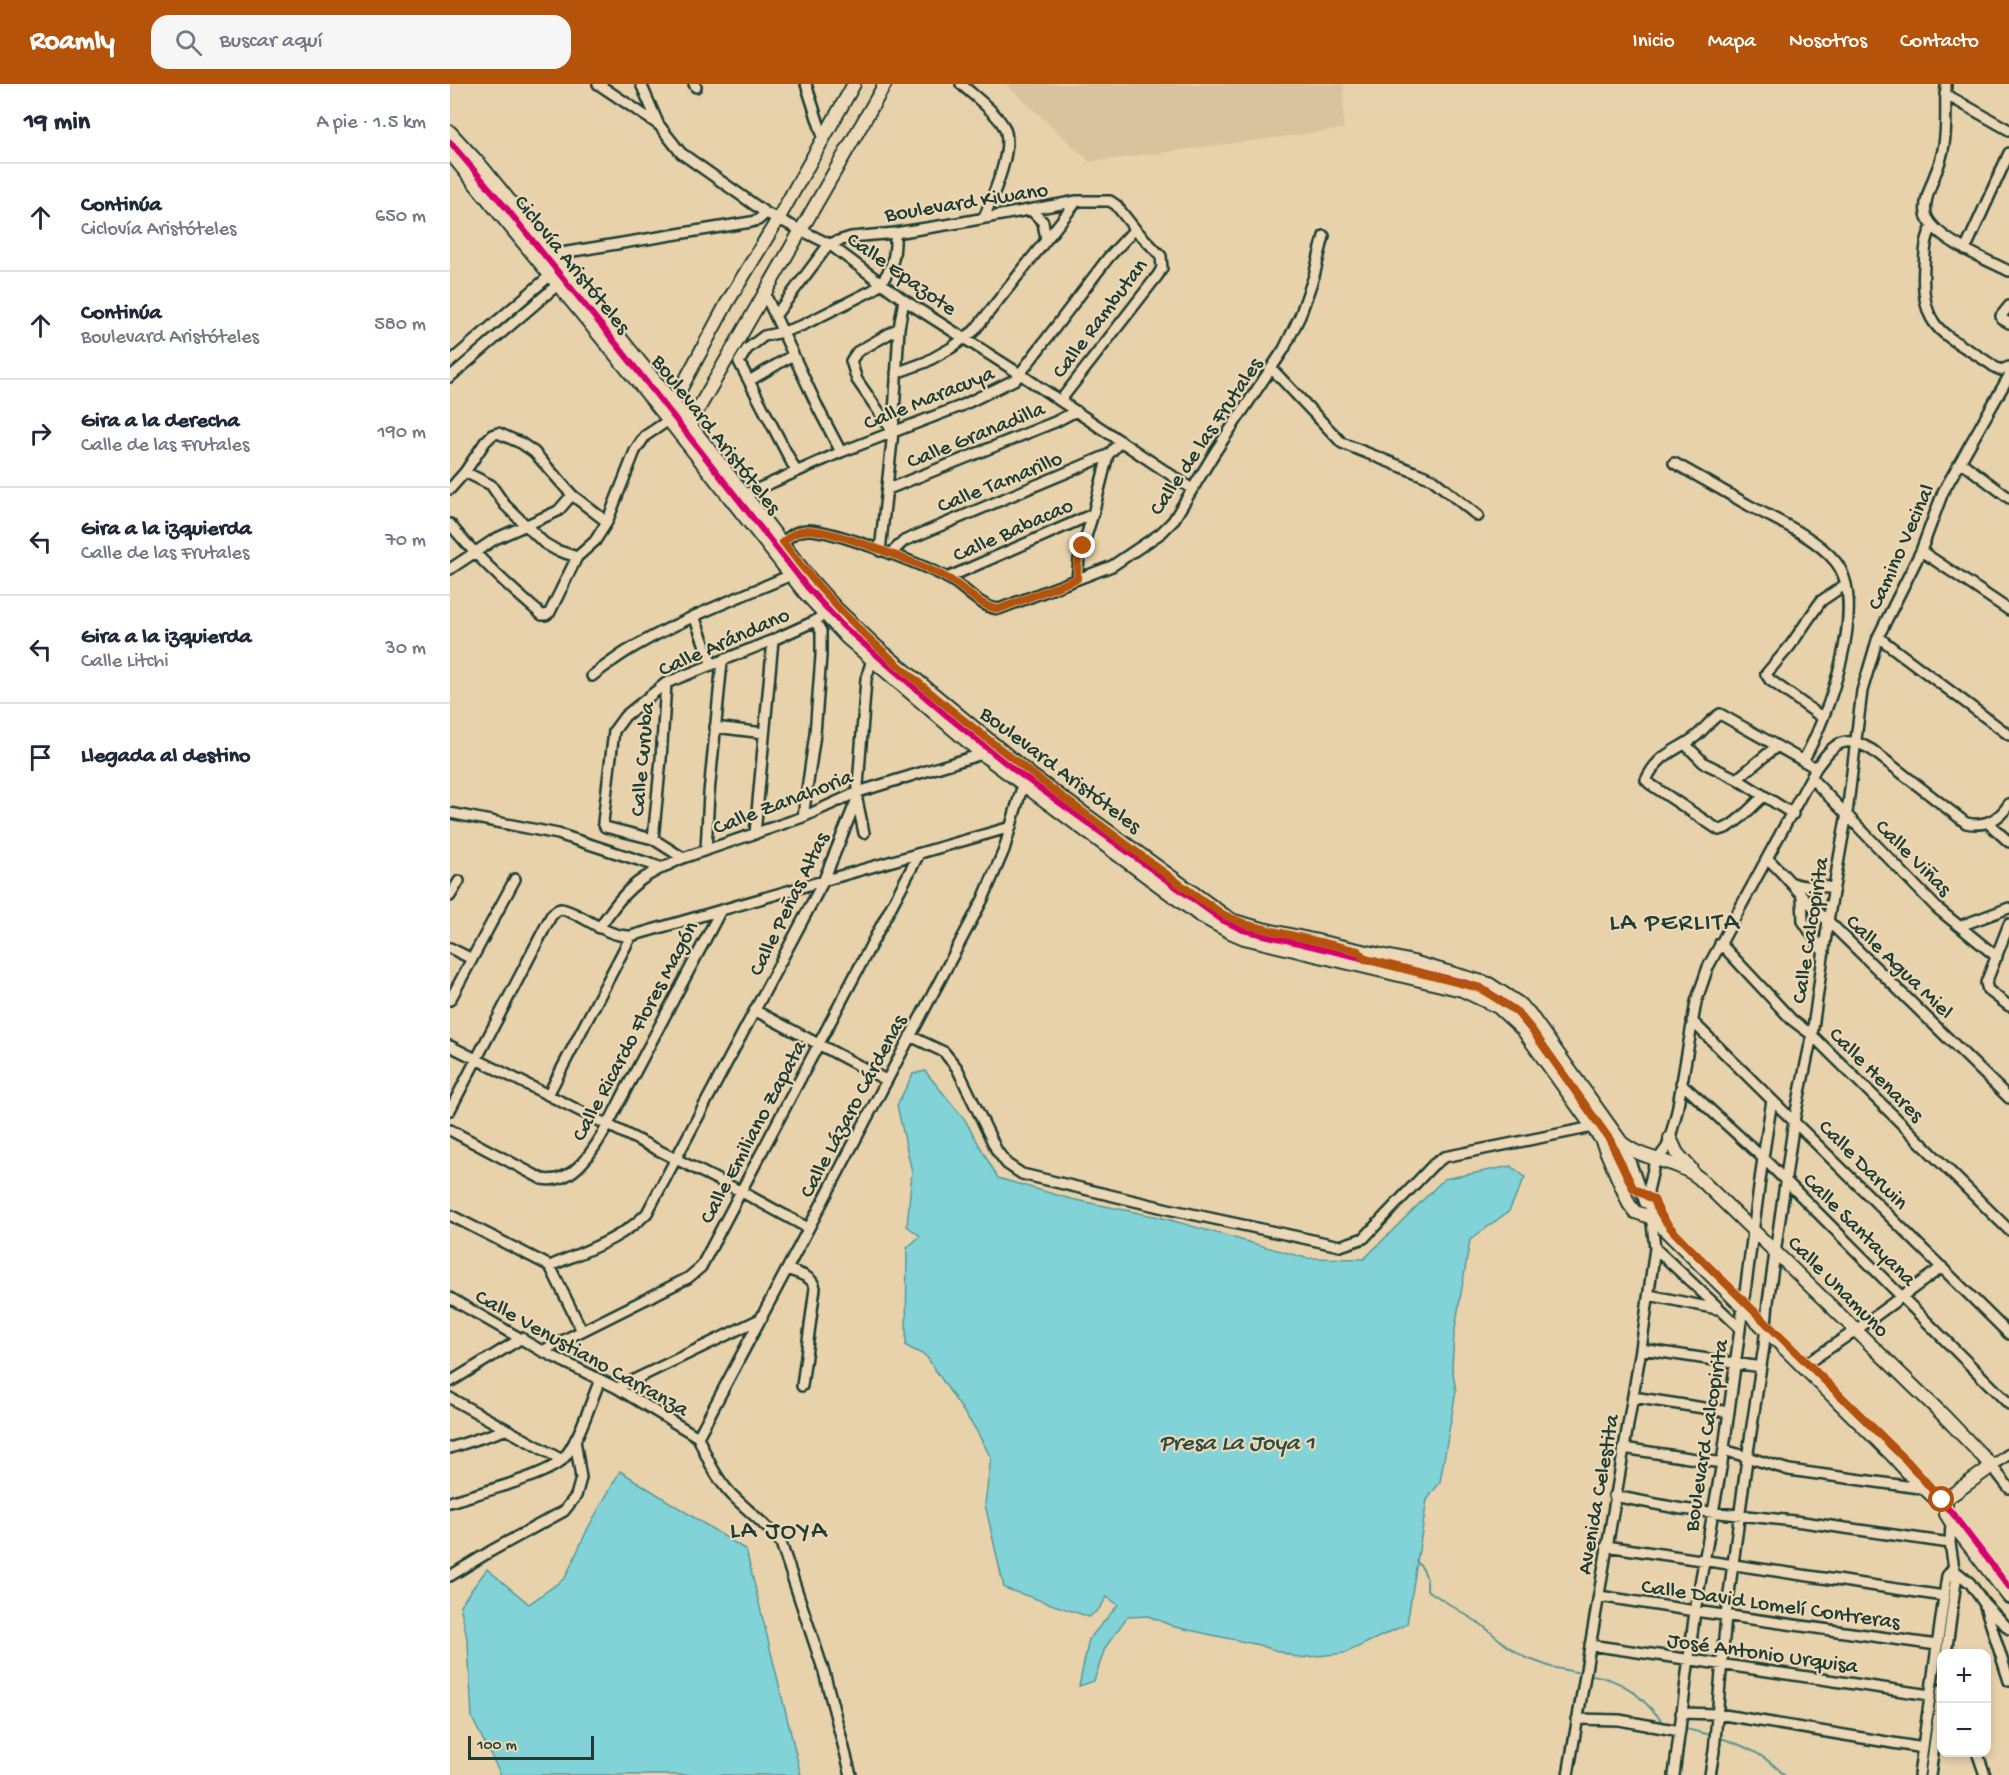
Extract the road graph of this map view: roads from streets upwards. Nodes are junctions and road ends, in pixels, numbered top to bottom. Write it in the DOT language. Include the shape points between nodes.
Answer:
graph roads {
  1 [pos="598,84"];
  2 [pos="641,84"];
  3 [pos="806,84"];
  4 [pos="854,84"];
  5 [pos="885,84"];
  6 [pos="961,84"];
  7 [pos="1946,84"];
  8 [pos="1945,94"];
  9 [pos="659,125"];
  10 [pos="2009,130"];
  11 [pos="450,132"];
  12 [pos="823,137"];
  13 [pos="450,153"];
  14 [pos="2009,153"];
  15 [pos="1077,201"];
  16 [pos="1032,211"];
  17 [pos="772,216"];
  18 [pos="984,218"];
  19 [pos="1933,226"];
  20 [pos="1135,229"];
  21 [pos="800,231"];
  22 [pos="895,233"];
  23 [pos="1324,236"];
  24 [pos="850,237"];
  25 [pos="1046,240"];
  26 [pos="829,244"];
  27 [pos="1965,250"];
  28 [pos="551,254"];
  29 [pos="537,257"];
  30 [pos="846,258"];
  31 [pos="2008,269"];
  32 [pos="565,271"];
  33 [pos="554,280"];
  34 [pos="880,284"];
  35 [pos="765,292"];
  36 [pos="904,300"];
  37 [pos="2009,306"];
  38 [pos="776,316"];
  39 [pos="2009,323"];
  40 [pos="899,328"];
  41 [pos="783,332"];
  42 [pos="965,338"];
  43 [pos="793,355"];
  44 [pos="737,361"];
  45 [pos="450,362"];
  46 [pos="2009,367"];
  47 [pos="1272,369"];
  48 [pos="896,373"];
  49 [pos="1020,374"];
  50 [pos="2009,376"];
  51 [pos="450,377"];
  52 [pos="749,381"];
  53 [pos="1060,400"];
  54 [pos="673,403"];
  55 [pos="697,411"];
  56 [pos="1076,411"];
  57 [pos="669,418"];
  58 [pos="689,425"];
  59 [pos="893,432"];
  60 [pos="1121,441"];
  61 [pos="841,452"];
  62 [pos="1108,455"];
  63 [pos="717,462"];
  64 [pos="1961,462"];
  65 [pos="1674,463"];
  66 [pos="796,471"];
  67 [pos="465,472"];
  68 [pos="450,489"];
  69 [pos="888,489"];
  70 [pos="1192,489"];
  71 [pos="572,495"];
  72 [pos="744,495"];
  73 [pos="2009,498"];
  74 [pos="1093,514"];
  75 [pos="1478,516"];
  76 [pos="607,522"];
  77 [pos="450,524"];
  78 [pos="525,525"];
  79 [pos="783,542"];
  80 [pos="880,551"];
  81 [pos="1922,551"];
  82 [pos="475,554"];
  83 [pos="890,554"];
  84 [pos="577,557"];
  85 [pos="450,569"];
  86 [pos="791,575"];
  87 [pos="947,578"];
  88 [pos="1077,579"];
  89 [pos="1846,584"];
  90 [pos="2009,610"];
  91 [pos="694,616"];
  92 [pos="820,617"];
  93 [pos="1878,637"];
  94 [pos="772,640"];
  95 [pos="877,647"];
  96 [pos="872,661"];
  97 [pos="722,662"];
  98 [pos="712,666"];
  99 [pos="592,676"];
  100 [pos="666,682"];
  101 [pos="1823,718"];
  102 [pos="715,727"];
  103 [pos="764,733"];
  104 [pos="2009,735"];
  105 [pos="1856,743"];
  106 [pos="1684,744"];
  107 [pos="1777,746"];
  108 [pos="982,754"];
  109 [pos="1803,761"];
  110 [pos="1816,768"];
  111 [pos="1811,778"];
  112 [pos="1737,779"];
  113 [pos="1023,784"];
  114 [pos="857,795"];
  115 [pos="1764,795"];
  116 [pos="2009,804"];
  117 [pos="450,813"];
  118 [pos="1846,813"];
  119 [pos="1793,814"];
  120 [pos="803,817"];
  121 [pos="1989,823"];
  122 [pos="1011,827"];
  123 [pos="864,833"];
  124 [pos="755,834"];
  125 [pos="652,839"];
  126 [pos="2009,842"];
  127 [pos="706,850"];
  128 [pos="919,854"];
  129 [pos="683,858"];
  130 [pos="1768,859"];
  131 [pos="663,868"];
  132 [pos="515,879"];
  133 [pos="459,882"];
  134 [pos="823,882"];
  135 [pos="1793,883"];
  136 [pos="1834,889"];
  137 [pos="450,896"];
  138 [pos="1802,898"];
  139 [pos="2009,908"];
  140 [pos="721,910"];
  141 [pos="1828,921"];
  142 [pos="2009,924"];
  143 [pos="1960,926"];
  144 [pos="598,928"];
  145 [pos="632,936"];
  146 [pos="1720,943"];
  147 [pos="451,947"];
  148 [pos="1358,951"];
  149 [pos="1824,953"];
  150 [pos="1997,957"];
  151 [pos="472,958"];
  152 [pos="1393,958"];
  153 [pos="1356,965"];
  154 [pos="1389,972"];
  155 [pos="450,1000"];
  156 [pos="2009,1006"];
  157 [pos="756,1011"];
  158 [pos="1692,1022"];
  159 [pos="1812,1035"];
  160 [pos="910,1036"];
  161 [pos="819,1045"];
  162 [pos="450,1046"];
  163 [pos="476,1059"];
  164 [pos="886,1080"];
  165 [pos="1681,1083"];
  166 [pos="548,1095"];
  167 [pos="2009,1098"];
  168 [pos="1772,1100"];
  169 [pos="450,1110"];
  170 [pos="1794,1121"];
  171 [pos="607,1125"];
  172 [pos="1593,1127"];
  173 [pos="450,1131"];
  174 [pos="1670,1138"];
  175 [pos="1621,1142"];
  176 [pos="1763,1158"];
  177 [pos="677,1159"];
  178 [pos="1657,1160"];
  179 [pos="1693,1173"];
  180 [pos="1787,1182"];
  181 [pos="742,1192"];
  182 [pos="450,1215"];
  183 [pos="1653,1218"];
  184 [pos="808,1228"];
  185 [pos="2009,1230"];
  186 [pos="1755,1231"];
  187 [pos="1655,1248"];
  188 [pos="1775,1251"];
  189 [pos="550,1266"];
  190 [pos="1942,1267"];
  191 [pos="787,1269"];
  192 [pos="1649,1294"];
  193 [pos="1902,1297"];
  194 [pos="450,1298"];
  195 [pos="1742,1307"];
  196 [pos="1719,1310"];
  197 [pos="762,1318"];
  198 [pos="1740,1328"];
  199 [pos="1766,1329"];
  200 [pos="1856,1330"];
  201 [pos="582,1331"];
  202 [pos="2009,1334"];
  203 [pos="522,1338"];
  204 [pos="1641,1349"];
  205 [pos="542,1351"];
  206 [pos="1735,1363"];
  207 [pos="1803,1366"];
  208 [pos="1761,1367"];
  209 [pos="600,1380"];
  210 [pos="450,1382"];
  211 [pos="802,1386"];
  212 [pos="617,1388"];
  213 [pos="1633,1397"];
  214 [pos="450,1398"];
  215 [pos="2009,1404"];
  216 [pos="1729,1412"];
  217 [pos="505,1430"];
  218 [pos="698,1437"];
  219 [pos="575,1440"];
  220 [pos="450,1448"];
  221 [pos="1623,1448"];
  222 [pos="1724,1450"];
  223 [pos="2009,1454"];
  224 [pos="1747,1459"];
  225 [pos="562,1460"];
  226 [pos="1722,1463"];
  227 [pos="1992,1466"];
  228 [pos="1917,1483"];
  229 [pos="2009,1488"];
  230 [pos="1614,1496"];
  231 [pos="1946,1499"];
  232 [pos="450,1502"];
  233 [pos="1712,1513"];
  234 [pos="1740,1516"];
  235 [pos="1950,1522"];
  236 [pos="1950,1543"];
  237 [pos="1606,1546"];
  238 [pos="1705,1560"];
  239 [pos="1734,1565"];
  240 [pos="1953,1568"];
  241 [pos="450,1576"];
  242 [pos="1599,1596"];
  243 [pos="1944,1596"];
  244 [pos="2009,1597"];
  245 [pos="1984,1603"];
  246 [pos="1695,1611"];
  247 [pos="1726,1616"];
  248 [pos="2009,1629"];
  249 [pos="1590,1645"];
  250 [pos="1937,1646"];
  251 [pos="1947,1649"];
  252 [pos="1689,1661"];
  253 [pos="1721,1664"];
  254 [pos="2009,1681"];
  255 [pos="1930,1695"];
  256 [pos="1939,1703"];
  257 [pos="1718,1714"];
  258 [pos="1577,1719"];
  259 [pos="1680,1723"];
  260 [pos="1923,1748"];
  261 [pos="1979,1757"];
  262 [pos="851,1775"];
  263 [pos="1568,1775"];
  264 [pos="1674,1775"];
  265 [pos="1710,1775"];
  266 [pos="1919,1775"];
  267 [pos="1929,1775"];
  268 [pos="1984,1775"];
  1 -- 9 [label="street, Calle Epazote"];
  2 -- 9 [label="street"];
  3 -- 12 [label="street"];
  4 -- 12 [label="street"];
  5 -- 21 [label="street"];
  6 -- 18 [label="street" via="1004,127 1008,137"];
  7 -- 8 [label="street"];
  8 -- 10 [label="street"];
  8 -- 19 [label="street" via="1945,137 1927,196 1926,213"];
  9 -- 17 [label="street, Calle Epazote" via="681,153"];
  11 -- 28 [label="street, Boulevard Aristóteles"];
  12 -- 17 [label="street"];
  13 -- 29 [label="street, Boulevard Aristóteles"];
  14 -- 27 [label="street"];
  15 -- 16 [label="street, Boulevard Kiwano"];
  15 -- 20 [label="street, Boulevard Kiwano" via="1110,201"];
  15 -- 25 [label="street"];
  16 -- 18 [label="street, Boulevard Kiwano"];
  16 -- 25 [label="street" via="1043,222"];
  17 -- 21 [label="street, Calle Epazote"];
  17 -- 28 [label="street"];
  17 -- 54 [label="street"];
  18 -- 22 [label="street, Boulevard Kiwano"];
  19 -- 27 [label="street"];
  19 -- 46 [label="street" via="1926,246 1924,272 1927,309 1933,322 1945,335 1996,368"];
  20 -- 49 [label="street, Calle Maracuya" via="1108,258"];
  20 -- 53 [label="street, Calle Rambutan" via="1161,256 1162,268"];
  21 -- 26 [label="street, Calle Epazote"];
  21 -- 35 [label="street"];
  22 -- 24 [label="street, Boulevard Kiwano"];
  22 -- 34 [label="street" via="896,253"];
  23 -- 47 [label="street, Calle de las Frutales" via="1300,316"];
  24 -- 26 [label="street, Boulevard Kiwano"];
  24 -- 30 [label="street"];
  25 -- 42 [label="street"];
  26 -- 30 [label="street, Calle Epazote"];
  26 -- 38 [label="street"];
  27 -- 31 [label="street"];
  28 -- 29 [label="street"];
  28 -- 32 [label="street, Boulevard Aristóteles"];
  29 -- 33 [label="street, Boulevard Aristóteles"];
  30 -- 34 [label="street, Calle Epazote"];
  32 -- 33 [label="street"];
  32 -- 54 [label="street, Boulevard Aristóteles"];
  33 -- 45 [label="street"];
  33 -- 51 [label="street"];
  33 -- 57 [label="street, Boulevard Aristóteles"];
  34 -- 36 [label="street, Calle Epazote"];
  34 -- 41 [label="street"];
  35 -- 38 [label="street"];
  35 -- 44 [label="street"];
  36 -- 40 [label="street"];
  36 -- 42 [label="street, Calle Epazote"];
  37 -- 39 [label="street" via="2001,316"];
  38 -- 41 [label="street"];
  40 -- 48 [label="street"];
  40 -- 59 [label="street" via="857,352 851,361 857,380"];
  41 -- 43 [label="street"];
  41 -- 44 [label="street" via="759,339"];
  42 -- 48 [label="street" via="926,362"];
  42 -- 49 [label="street, Calle Epazote"];
  43 -- 52 [label="street"];
  43 -- 61 [label="street"];
  44 -- 52 [label="street"];
  44 -- 55 [label="street"];
  47 -- 70 [label="street, Calle de las Frutales"];
  47 -- 75 [label="street" via="1342,443 1432,479"];
  48 -- 59 [label="street"];
  49 -- 53 [label="street, Calle Epazote"];
  49 -- 59 [label="street, Calle Maracuya" via="961,406"];
  50 -- 64 [label="street, Camino Vecinal"];
  52 -- 66 [label="street"];
  53 -- 56 [label="street, Calle Epazote"];
  54 -- 57 [label="street"];
  54 -- 58 [label="street, Boulevard Aristóteles"];
  55 -- 58 [label="street"];
  55 -- 63 [label="street" via="696,425 718,457"];
  56 -- 60 [label="street, Calle Epazote"];
  56 -- 69 [label="street, Calle Granadilla"];
  57 -- 58 [label="street" via="684,427"];
  57 -- 76 [label="street" via="645,436 635,451"];
  57 -- 86 [label="street, Boulevard Aristóteles"];
  58 -- 63 [label="street, Boulevard Aristóteles"];
  59 -- 61 [label="street, Calle Maracuya"];
  59 -- 69 [label="street"];
  60 -- 62 [label="street, Calle Tamarillo"];
  60 -- 70 [label="street, Calle Epazote"];
  61 -- 66 [label="street, Calle Maracuya"];
  62 -- 74 [label="street"];
  62 -- 83 [label="street, Calle Tamarillo" via="904,541"];
  63 -- 72 [label="street, Boulevard Aristóteles"];
  64 -- 73 [label="street"];
  64 -- 81 [label="street, Camino Vecinal" via="1943,492"];
  65 -- 89 [label="street" via="1815,543 1835,560"];
  66 -- 72 [label="street, Calle Maracuya"];
  67 -- 68 [label="street"];
  67 -- 71 [label="street" via="485,442 498,433 534,452"];
  67 -- 78 [label="street" via="491,485"];
  69 -- 80 [label="street"];
  70 -- 88 [label="street, Calle de las Frutales" via="1161,533 1112,566"];
  71 -- 76 [label="street"];
  71 -- 78 [label="street" via="558,511"];
  72 -- 79 [label="street, Boulevard Aristóteles"];
  74 -- 87 [label="street, Calle Babacao"];
  74 -- 88 [label="street" via="1078,559"];
  76 -- 84 [label="street" via="595,541"];
  77 -- 82 [label="street"];
  78 -- 82 [label="street"];
  78 -- 84 [label="street" via="544,543"];
  79 -- 80 [label="street, Calle de las Frutales" via="795,532 807,530 832,534"];
  79 -- 95 [label="street, Boulevard Aristóteles" via="810,579"];
  80 -- 83 [label="street, Calle de las Frutales"];
  81 -- 90 [label="street"];
  81 -- 93 [label="street, Camino Vecinal"];
  82 -- 84 [label="street" via="542,615 550,612"];
  82 -- 85 [label="street"];
  83 -- 87 [label="street, Calle de las Frutales"];
  86 -- 91 [label="street"];
  86 -- 92 [label="street, Boulevard Aristóteles"];
  87 -- 88 [label="street, Calle de las Frutales" via="987,606 999,609"];
  89 -- 101 [label="street" via="1849,608 1844,642"];
  89 -- 101 [label="street" via="1821,601 1766,676"];
  91 -- 98 [label="street"];
  91 -- 99 [label="street" via="631,648"];
  92 -- 94 [label="street, Calle Arándano"];
  92 -- 96 [label="street, Boulevard Aristóteles"];
  92 -- 120 [label="street" via="815,734"];
  93 -- 104 [label="street"];
  93 -- 105 [label="street, Camino Vecinal" via="1862,691"];
  94 -- 97 [label="street, Calle Arándano"];
  94 -- 103 [label="street"];
  95 -- 96 [label="street, Calle Peñas Altas"];
  95 -- 148 [label="street, Boulevard Aristóteles" via="1030,775 1224,915 1248,925"];
  96 -- 108 [label="street, Boulevard Aristóteles"];
  96 -- 114 [label="street, Calle Peñas Altas" via="866,679"];
  97 -- 98 [label="street, Calle Arándano"];
  97 -- 102 [label="street"];
  98 -- 100 [label="street, Calle Arándano"];
  100 -- 125 [label="street, Calle Curuba"];
  100 -- 125 [label="street, Calle Arándano" via="625,716 614,731 603,822 610,830"];
  101 -- 109 [label="street"];
  102 -- 103 [label="street"];
  102 -- 127 [label="street"];
  103 -- 124 [label="street"];
  105 -- 110 [label="street" via="1834,745"];
  105 -- 118 [label="street, Calle Calcopirita"];
  105 -- 121 [label="street" via="1872,750 1961,820 1974,825"];
  106 -- 107 [label="street" via="1718,715"];
  106 -- 112 [label="street" via="1704,763"];
  106 -- 115 [label="street" via="1667,754 1646,780 1715,829 1731,825"];
  107 -- 109 [label="street"];
  107 -- 112 [label="street"];
  108 -- 113 [label="street, Boulevard Aristóteles"];
  108 -- 114 [label="street, Calle Zanahoria"];
  109 -- 110 [label="street"];
  110 -- 111 [label="street"];
  111 -- 118 [label="street, Calle Viñas"];
  111 -- 119 [label="street"];
  112 -- 115 [label="street"];
  113 -- 122 [label="street, Calle Lázaro Cárdenas"];
  113 -- 153 [label="street, Boulevard Aristóteles" via="1215,924 1244,938"];
  114 -- 120 [label="street, Calle Zanahoria"];
  114 -- 123 [label="street"];
  114 -- 134 [label="street, Calle Peñas Altas"];
  115 -- 119 [label="street"];
  116 -- 121 [label="street"];
  117 -- 131 [label="street" via="558,834"];
  118 -- 136 [label="street, Calle Calcopirita"];
  118 -- 143 [label="street, Calle Viñas"];
  119 -- 130 [label="street"];
  120 -- 124 [label="street, Calle Zanahoria"];
  121 -- 126 [label="street"];
  122 -- 128 [label="street"];
  122 -- 160 [label="street, Calle Lázaro Cárdenas" via="983,899"];
  124 -- 127 [label="street, Calle Zanahoria"];
  125 -- 129 [label="street"];
  127 -- 129 [label="street, Calle Zanahoria"];
  128 -- 134 [label="street"];
  128 -- 161 [label="street, Calle Emiliano Zapata"];
  129 -- 131 [label="street, Calle Zanahoria"];
  130 -- 135 [label="street, Calle Agua Miel"];
  130 -- 146 [label="street"];
  131 -- 144 [label="street, Calle Zanahoria" via="633,885"];
  132 -- 151 [label="street"];
  133 -- 137 [label="street"];
  134 -- 140 [label="street"];
  134 -- 157 [label="street, Calle Peñas Altas"];
  135 -- 136 [label="street" via="1802,887 1822,884"];
  135 -- 138 [label="street, Calle Agua Miel"];
  136 -- 141 [label="street, Calle Calcopirita"];
  138 -- 141 [label="street, Calle Agua Miel"];
  138 -- 149 [label="street" via="1803,921"];
  139 -- 143 [label="street"];
  140 -- 145 [label="street"];
  140 -- 171 [label="street, Calle Ricardo Flores Magón"];
  141 -- 149 [label="street, Calle Calcopirita"];
  141 -- 167 [label="street, Calle Agua Miel"];
  142 -- 150 [label="street"];
  143 -- 150 [label="street, Calle Viñas"];
  144 -- 145 [label="street"];
  144 -- 163 [label="street" via="565,910 551,916"];
  145 -- 166 [label="street"];
  146 -- 158 [label="street" via="1701,985"];
  146 -- 159 [label="street, Calle Henares" via="1792,1020"];
  147 -- 151 [label="street"];
  148 -- 152 [label="street, Boulevard Aristóteles"];
  148 -- 153 [label="street" via="1365,959"];
  149 -- 159 [label="street, Calle Calcopirita"];
  150 -- 156 [label="street" via="1986,986"];
  151 -- 155 [label="street"];
  152 -- 154 [label="street" via="1380,963"];
  152 -- 175 [label="street, Boulevard Aristóteles" via="1481,980 1518,1003"];
  153 -- 154 [label="street, Boulevard Aristóteles"];
  154 -- 172 [label="street, Boulevard Aristóteles" via="1462,990 1506,1013 1523,1030"];
  157 -- 161 [label="street"];
  157 -- 177 [label="street, Calle Peñas Altas"];
  158 -- 165 [label="street"];
  158 -- 168 [label="street, Calle Darwin"];
  159 -- 170 [label="street, Calle Calcopirita"];
  159 -- 185 [label="street, Calle Henares"];
  160 -- 164 [label="street, Calle Lázaro Cárdenas"];
  160 -- 172 [label="street" via="944,1052 957,1068 996,1151 1023,1174 1340,1246 1364,1238 1444,1157"];
  161 -- 164 [label="street"];
  161 -- 181 [label="street, Calle Emiliano Zapata"];
  162 -- 163 [label="street"];
  163 -- 166 [label="street"];
  163 -- 169 [label="street"];
  164 -- 184 [label="street, Calle Lázaro Cárdenas"];
  165 -- 174 [label="street"];
  165 -- 176 [label="street, Calle Santayana"];
  166 -- 171 [label="street"];
  168 -- 170 [label="street, Calle Darwin"];
  168 -- 176 [label="street, Boulevard Calcopirita"];
  170 -- 180 [label="street, Boulevard Calcopirita"];
  170 -- 190 [label="street, Calle Darwin"];
  171 -- 173 [label="street, Calle Ricardo Flores Magón" via="573,1172 550,1181"];
  171 -- 177 [label="street"];
  172 -- 183 [label="street, Boulevard Aristóteles" via="1629,1204 1635,1212"];
  174 -- 178 [label="street"];
  174 -- 179 [label="street"];
  175 -- 178 [label="street, Calle Unamuno"];
  175 -- 183 [label="street, Boulevard Aristóteles"];
  176 -- 180 [label="street, Calle Santayana"];
  176 -- 186 [label="street, Boulevard Calcopirita"];
  177 -- 181 [label="street"];
  177 -- 189 [label="street, Calle Peñas Altas" via="647,1213 631,1228"];
  178 -- 179 [label="street, Calle Unamuno"];
  178 -- 183 [label="street" via="1648,1191"];
  179 -- 186 [label="street, Calle Unamuno"];
  180 -- 188 [label="street, Boulevard Calcopirita"];
  180 -- 193 [label="street, Calle Santayana"];
  181 -- 184 [label="street"];
  181 -- 201 [label="street, Calle Emiliano Zapata" via="698,1271"];
  182 -- 189 [label="street"];
  183 -- 187 [label="street, Avenida Celestita"];
  183 -- 195 [label="street, Boulevard Aristóteles"];
  184 -- 191 [label="street, Calle Lázaro Cárdenas"];
  186 -- 188 [label="street, Calle Unamuno"];
  186 -- 195 [label="street, Boulevard Calcopirita"];
  187 -- 192 [label="street, Avenida Celestita"];
  187 -- 196 [label="street"];
  188 -- 199 [label="street, Boulevard Calcopirita"];
  188 -- 200 [label="street, Calle Unamuno"];
  189 -- 201 [label="street"];
  190 -- 193 [label="street"];
  190 -- 202 [label="street, Calle Darwin"];
  191 -- 197 [label="street, Calle Lázaro Cárdenas"];
  191 -- 211 [label="street" via="815,1283"];
  192 -- 196 [label="street"];
  192 -- 204 [label="street, Avenida Celestita"];
  193 -- 200 [label="street"];
  193 -- 215 [label="street, Calle Santayana"];
  194 -- 203 [label="street, Calle Venustiano Carranza"];
  195 -- 198 [label="street, Boulevard Calcopirita"];
  195 -- 199 [label="street, Boulevard Aristóteles"];
  196 -- 198 [label="street"];
  197 -- 212 [label="street"];
  197 -- 218 [label="street, Calle Lázaro Cárdenas"];
  198 -- 206 [label="street, Boulevard Calcopirita"];
  199 -- 207 [label="street, Boulevard Aristóteles"];
  199 -- 208 [label="street, Boulevard Calcopirita"];
  200 -- 207 [label="street"];
  200 -- 227 [label="street, Calle Unamuno"];
  201 -- 205 [label="street, Calle Emiliano Zapata"];
  203 -- 205 [label="street, Calle Venustiano Carranza"];
  203 -- 210 [label="street"];
  204 -- 206 [label="street"];
  204 -- 213 [label="street, Avenida Celestita"];
  205 -- 209 [label="street, Calle Venustiano Carranza"];
  206 -- 208 [label="street"];
  206 -- 216 [label="street, Boulevard Calcopirita"];
  207 -- 228 [label="street, Boulevard Aristóteles"];
  208 -- 224 [label="street, Boulevard Calcopirita"];
  209 -- 212 [label="street, Calle Venustiano Carranza"];
  209 -- 219 [label="street"];
  212 -- 218 [label="street, Calle Venustiano Carranza"];
  213 -- 216 [label="street"];
  213 -- 221 [label="street, Avenida Celestita"];
  214 -- 217 [label="street"];
  216 -- 222 [label="street, Boulevard Calcopirita"];
  217 -- 220 [label="street"];
  217 -- 225 [label="street"];
  218 -- 262 [label="street" via="711,1468 731,1494 781,1543 824,1672"];
  219 -- 225 [label="street"];
  219 -- 241 [label="street" via="581,1478 576,1496 564,1511"];
  221 -- 226 [label="street"];
  221 -- 230 [label="street, Avenida Celestita"];
  222 -- 224 [label="street"];
  222 -- 226 [label="street, Boulevard Calcopirita"];
  223 -- 227 [label="street"];
  224 -- 228 [label="street" via="1813,1475"];
  224 -- 234 [label="street, Boulevard Calcopirita"];
  225 -- 232 [label="street" via="537,1474"];
  226 -- 233 [label="street, Boulevard Calcopirita"];
  227 -- 229 [label="street, Calle Unamuno"];
  227 -- 231 [label="street"];
  228 -- 231 [label="street, Boulevard Aristóteles" via="1935,1498"];
  228 -- 235 [label="street, Boulevard Aristóteles"];
  230 -- 233 [label="street"];
  230 -- 237 [label="street, Avenida Celestita"];
  231 -- 235 [label="street, Boulevard Aristóteles"];
  233 -- 234 [label="street"];
  233 -- 238 [label="street, Boulevard Calcopirita"];
  234 -- 236 [label="street"];
  234 -- 239 [label="street, Boulevard Calcopirita"];
  235 -- 236 [label="street"];
  235 -- 244 [label="street, Boulevard Aristóteles"];
  236 -- 240 [label="street"];
  237 -- 238 [label="street"];
  237 -- 242 [label="street, Avenida Celestita"];
  238 -- 239 [label="street"];
  238 -- 246 [label="street, Boulevard Calcopirita"];
  239 -- 243 [label="street"];
  239 -- 247 [label="street, Boulevard Calcopirita"];
  240 -- 243 [label="street" via="1947,1576"];
  240 -- 245 [label="street"];
  240 -- 251 [label="street" via="1956,1581"];
  242 -- 246 [label="street, Calle David Lomelí Contreras"];
  242 -- 249 [label="street, Avenida Celestita"];
  243 -- 250 [label="street"];
  245 -- 248 [label="street"];
  245 -- 254 [label="street"];
  246 -- 247 [label="street, Calle David Lomelí Contreras"];
  246 -- 252 [label="street, Boulevard Calcopirita"];
  247 -- 250 [label="street, Calle David Lomelí Contreras"];
  247 -- 253 [label="street, Boulevard Calcopirita"];
  249 -- 252 [label="street, José Antonio Urquisa"];
  249 -- 258 [label="street, Avenida Celestita"];
  250 -- 255 [label="street"];
  252 -- 253 [label="street, José Antonio Urquisa"];
  252 -- 259 [label="street, Boulevard Calcopirita"];
  253 -- 255 [label="street, José Antonio Urquisa"];
  253 -- 257 [label="street, Boulevard Calcopirita"];
  255 -- 260 [label="street"];
  256 -- 267 [label="street"];
  257 -- 259 [label="street"];
  257 -- 260 [label="street"];
  257 -- 265 [label="street, Boulevard Calcopirita"];
  258 -- 259 [label="street"];
  258 -- 263 [label="street, Avenida Celestita"];
  259 -- 264 [label="street, Boulevard Calcopirita"];
  260 -- 266 [label="street"];
  261 -- 268 [label="street"];
}
